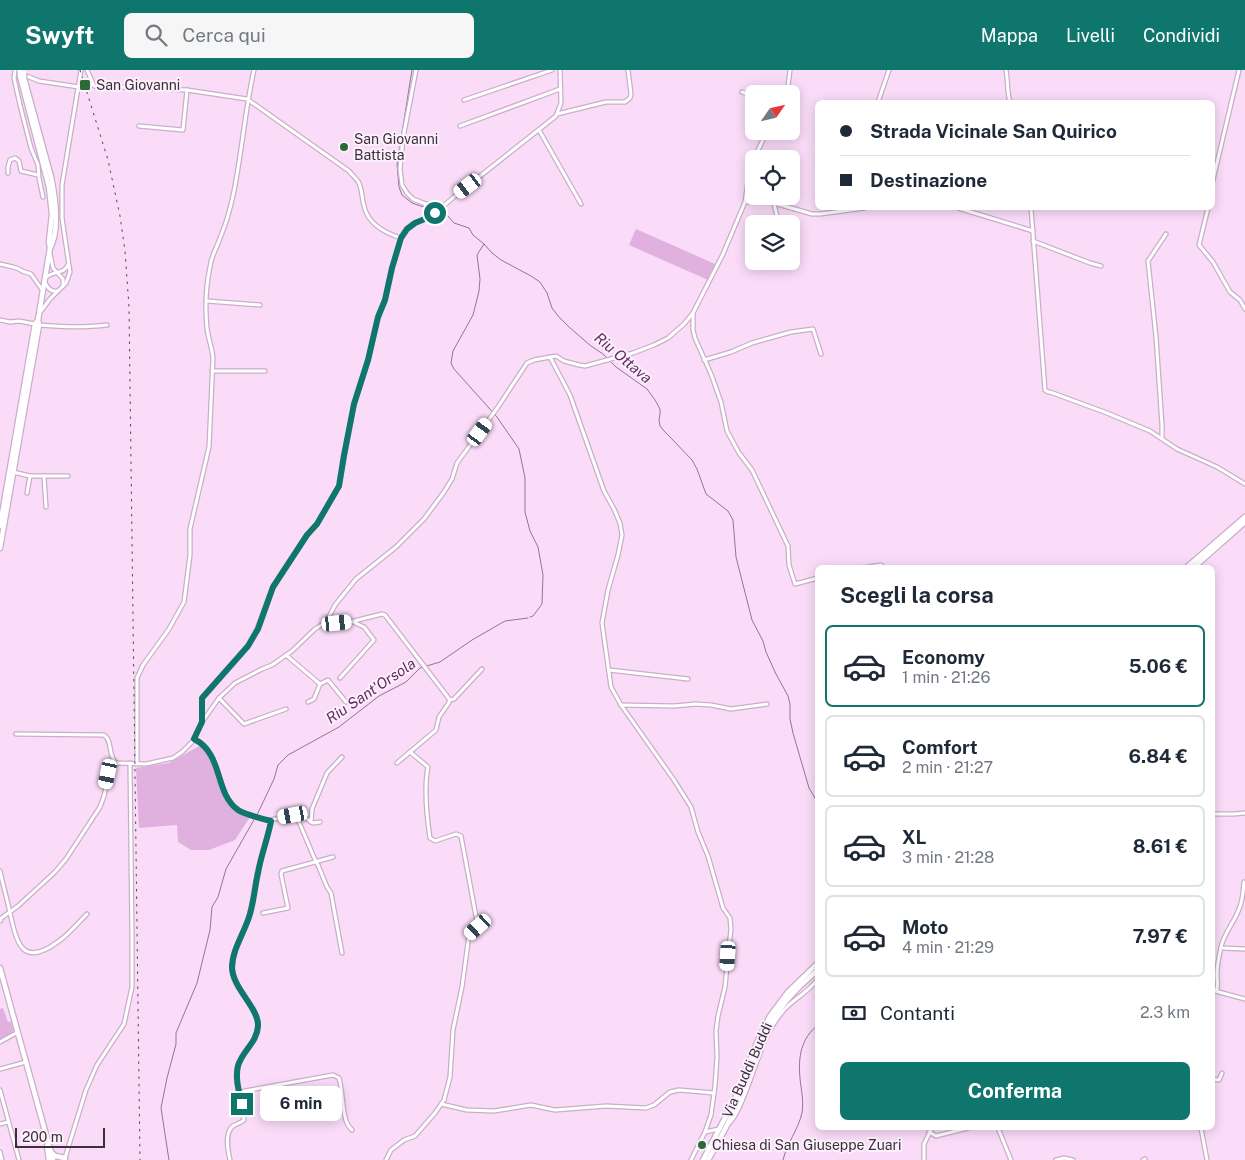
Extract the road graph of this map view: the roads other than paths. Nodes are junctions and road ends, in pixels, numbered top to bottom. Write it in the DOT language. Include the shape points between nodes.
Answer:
graph roads {
  1 [pos="81,70"];
  2 [pos="87,70"];
  3 [pos="254,70"];
  4 [pos="416,70"];
  5 [pos="552,70"];
  6 [pos="560,70"];
  7 [pos="628,70"];
  8 [pos="790,70"];
  9 [pos="890,70"];
  10 [pos="1006,70"];
  11 [pos="1239,70"];
  12 [pos="18,72"];
  13 [pos="788,85"];
  14 [pos="79,87"];
  15 [pos="560,89"];
  16 [pos="188,90"];
  17 [pos="742,92"];
  18 [pos="745,93"];
  19 [pos="247,99"];
  20 [pos="464,100"];
  21 [pos="879,100"];
  22 [pos="1010,100"];
  23 [pos="556,114"];
  24 [pos="139,126"];
  25 [pos="460,126"];
  26 [pos="539,130"];
  27 [pos="1215,171"];
  28 [pos="8,173"];
  29 [pos="38,175"];
  30 [pos="43,197"];
  31 [pos="745,202"];
  32 [pos="581,204"];
  33 [pos="781,205"];
  34 [pos="438,210"];
  35 [pos="850,210"];
  36 [pos="965,210"];
  37 [pos="1031,210"];
  38 [pos="1208,210"];
  39 [pos="1033,231"];
  40 [pos="1166,234"];
  41 [pos="401,238"];
  42 [pos="1033,241"];
  43 [pos="50,250"];
  44 [pos="69,262"];
  45 [pos="0,264"];
  46 [pos="1101,266"];
  47 [pos="58,274"];
  48 [pos="45,280"];
  49 [pos="63,286"];
  50 [pos="58,290"];
  51 [pos="43,291"];
  52 [pos="206,301"];
  53 [pos="260,306"];
  54 [pos="1245,309"];
  55 [pos="693,313"];
  56 [pos="39,314"];
  57 [pos="0,320"];
  58 [pos="37,323"];
  59 [pos="107,325"];
  60 [pos="821,354"];
  61 [pos="550,357"];
  62 [pos="704,360"];
  63 [pos="212,371"];
  64 [pos="265,371"];
  65 [pos="1162,438"];
  66 [pos="13,472"];
  67 [pos="30,476"];
  68 [pos="44,476"];
  69 [pos="68,476"];
  70 [pos="1245,484"];
  71 [pos="28,493"];
  72 [pos="46,507"];
  73 [pos="1,511"];
  74 [pos="1245,516"];
  75 [pos="1245,522"];
  76 [pos="0,526"];
  77 [pos="0,548"];
  78 [pos="1189,565"];
  79 [pos="1196,565"];
  80 [pos="815,579"];
  81 [pos="351,621"];
  82 [pos="323,624"];
  83 [pos="286,655"];
  84 [pos="482,669"];
  85 [pos="608,670"];
  86 [pos="340,678"];
  87 [pos="688,679"];
  88 [pos="320,684"];
  89 [pos="219,698"];
  90 [pos="450,700"];
  91 [pos="308,702"];
  92 [pos="346,702"];
  93 [pos="767,704"];
  94 [pos="621,705"];
  95 [pos="286,709"];
  96 [pos="202,722"];
  97 [pos="16,734"];
  98 [pos="194,739"];
  99 [pos="410,752"];
  100 [pos="342,757"];
  101 [pos="130,763"];
  102 [pos="398,763"];
  103 [pos="116,764"];
  104 [pos="137,764"];
  105 [pos="1245,813"];
  106 [pos="1215,814"];
  107 [pos="296,815"];
  108 [pos="270,820"];
  109 [pos="311,822"];
  110 [pos="320,822"];
  111 [pos="333,857"];
  112 [pos="316,862"];
  113 [pos="0,871"];
  114 [pos="1244,882"];
  115 [pos="10,912"];
  116 [pos="87,914"];
  117 [pos="264,914"];
  118 [pos="0,920"];
  119 [pos="1221,948"];
  120 [pos="1245,949"];
  121 [pos="342,953"];
  122 [pos="815,967"];
  123 [pos="0,968"];
  124 [pos="815,973"];
  125 [pos="815,982"];
  126 [pos="2,985"];
  127 [pos="1215,990"];
  128 [pos="1215,991"];
  129 [pos="793,992"];
  130 [pos="1245,1000"];
  131 [pos="790,1004"];
  132 [pos="18,1032"];
  133 [pos="0,1042"];
  134 [pos="26,1062"];
  135 [pos="0,1069"];
  136 [pos="1222,1073"];
  137 [pos="1215,1079"];
  138 [pos="0,1090"];
  139 [pos="239,1092"];
  140 [pos="714,1093"];
  141 [pos="441,1104"];
  142 [pos="8,1122"];
  143 [pos="0,1124"];
  144 [pos="729,1124"];
  145 [pos="720,1129"];
  146 [pos="352,1130"];
  147 [pos="960,1130"];
  148 [pos="999,1130"];
  149 [pos="1201,1130"];
  150 [pos="705,1132"];
  151 [pos="929,1132"];
  152 [pos="47,1137"];
  153 [pos="0,1152"];
  154 [pos="51,1152"];
  155 [pos="65,1159"];
  156 [pos="2,1160"];
  157 [pos="19,1160"];
  158 [pos="49,1160"];
  159 [pos="53,1160"];
  160 [pos="230,1160"];
  161 [pos="386,1160"];
  162 [pos="691,1160"];
  163 [pos="703,1160"];
  164 [pos="708,1160"];
  165 [pos="924,1160"];
  166 [pos="1011,1160"];
  167 [pos="1056,1160"];
  168 [pos="1073,1160"];
  169 [pos="1207,1160"];
  1 -- 14 [label="street"];
  2 -- 16 [label="street" via="94,86"];
  3 -- 19 [label="street"];
  4 -- 34 [label="street" via="403,138 402,185 413,199"];
  5 -- 20 [label="street"];
  6 -- 15 [label="street"];
  7 -- 23 [label="street" via="631,94 625,102 606,102"];
  8 -- 13 [label="street"];
  9 -- 21 [label="street"];
  10 -- 22 [label="street"];
  11 -- 27 [label="street"];
  12 -- 14 [label="street" via="39,81"];
  12 -- 29 [label="street" via="14,78"];
  12 -- 43 [label="main road" via="49,188 52,214"];
  14 -- 44 [label="street" via="62,185 62,218"];
  15 -- 23 [label="street"];
  15 -- 25 [label="street"];
  16 -- 19 [label="street"];
  16 -- 24 [label="street" via="183,130"];
  17 -- 18 [label="street"];
  19 -- 41 [label="street" via="348,171 358,182 370,221"];
  19 -- 52 [label="street" via="234,190 214,250"];
  23 -- 26 [label="street"];
  26 -- 32 [label="street"];
  26 -- 34 [label="street"];
  28 -- 29 [label="street" via="10,160 15,158 21,171"];
  29 -- 30 [label="street"];
  31 -- 55 [label="street"];
  33 -- 35 [label="street" via="812,214"];
  34 -- 41 [label="street" via="407,229"];
  36 -- 39 [label="street"];
  37 -- 39 [label="street"];
  38 -- 54 [label="street" via="1199,245"];
  39 -- 42 [label="street"];
  40 -- 65 [label="street" via="1148,261"];
  41 -- 96 [label="street" via="354,404 339,486 273,587 258,629 248,646 202,698"];
  42 -- 46 [label="street"];
  42 -- 65 [label="street" via="1045,390"];
  43 -- 47 [label="street"];
  43 -- 48 [label="main road"];
  44 -- 47 [label="street" via="65,271"];
  44 -- 49 [label="street" via="70,272"];
  45 -- 51 [label="street" via="31,274"];
  47 -- 48 [label="street" via="52,274"];
  47 -- 49 [label="street" via="63,279"];
  48 -- 50 [label="street" via="51,290"];
  48 -- 51 [label="main road"];
  49 -- 50 [label="street"];
  50 -- 56 [label="street"];
  51 -- 56 [label="main road"];
  52 -- 53 [label="street"];
  52 -- 63 [label="street"];
  55 -- 61 [label="street" via="668,338 633,353 585,366"];
  55 -- 62 [label="street" via="693,330"];
  56 -- 58 [label="main road"];
  57 -- 58 [label="street"];
  58 -- 59 [label="street" via="75,328"];
  58 -- 66 [label="main road"];
  58 -- 73 [label="main road"];
  60 -- 62 [label="street" via="813,329 776,336"];
  61 -- 82 [label="street" via="527,363 456,464 452,479 424,519 356,579"];
  61 -- 85 [label="street" via="570,395 604,491 620,523 622,535 602,623"];
  62 -- 80 [label="street" via="721,402 727,431 752,470 788,546 795,584"];
  63 -- 64 [label="street"];
  63 -- 104 [label="street" via="209,447 190,529 184,602 137,678"];
  65 -- 70 [label="street"];
  66 -- 67 [label="street"];
  66 -- 77 [label="main road"];
  67 -- 68 [label="street"];
  67 -- 71 [label="street"];
  68 -- 69 [label="street"];
  68 -- 72 [label="street"];
  73 -- 76 [label="main road"];
  74 -- 78 [label="main road"];
  75 -- 79 [label="main road"];
  81 -- 82 [label="street"];
  81 -- 86 [label="street" via="364,627 374,640"];
  81 -- 90 [label="street" via="385,615"];
  82 -- 83 [label="street"];
  83 -- 88 [label="street"];
  83 -- 89 [label="street" via="235,683"];
  84 -- 90 [label="street"];
  85 -- 87 [label="street"];
  85 -- 94 [label="street" via="611,687"];
  88 -- 91 [label="street" via="314,699"];
  88 -- 92 [label="street" via="328,680"];
  89 -- 95 [label="street" via="244,724"];
  89 -- 96 [label="street"];
  90 -- 99 [label="street" via="439,717 436,730"];
  93 -- 94 [label="street" via="731,709 696,704"];
  94 -- 140 [label="street" via="691,807 723,908 730,918 725,987 716,1030"];
  96 -- 98 [label="street"];
  97 -- 103 [label="street" via="104,735"];
  98 -- 104 [label="street" via="173,758"];
  98 -- 108 [label="street" via="210,754 231,804 239,811"];
  99 -- 102 [label="street"];
  99 -- 141 [label="street" via="428,767 426,788 430,838 461,836 478,927 469,935 453,1030 450,1077"];
  100 -- 109 [label="street" via="328,773 312,810"];
  101 -- 103 [label="street"];
  101 -- 104 [label="street"];
  101 -- 155 [label="street" via="132,987 124,1024 89,1082"];
  103 -- 115 [label="street" via="108,774 96,814 66,858"];
  105 -- 106 [label="street"];
  107 -- 108 [label="street"];
  107 -- 109 [label="street"];
  107 -- 112 [label="street"];
  108 -- 139 [label="street" via="250,913 232,967 238,987 258,1024 256,1037 237,1067"];
  109 -- 110 [label="street"];
  111 -- 112 [label="street"];
  112 -- 117 [label="street" via="282,871 288,908"];
  112 -- 121 [label="street" via="331,893"];
  113 -- 115 [label="street"];
  114 -- 119 [label="street" via="1240,907"];
  115 -- 116 [label="street" via="14,934 21,948 31,953 43,951 60,941"];
  115 -- 118 [label="street"];
  119 -- 120 [label="street"];
  119 -- 127 [label="street" via="1218,987"];
  122 -- 145 [label="main road, Via Buddi Buddi" via="788,992 770,1016"];
  123 -- 126 [label="main road"];
  124 -- 129 [label="main road, Via Buddi Buddi"];
  125 -- 131 [label="street"];
  126 -- 132 [label="main road"];
  128 -- 130 [label="street"];
  129 -- 131 [label="street"];
  129 -- 144 [label="main road, Via Buddi Buddi" via="763,1038"];
  131 -- 144 [label="street" via="765,1039 748,1088"];
  132 -- 133 [label="street"];
  132 -- 134 [label="main road"];
  134 -- 135 [label="street"];
  134 -- 152 [label="main road"];
  136 -- 137 [label="street" via="1219,1080"];
  138 -- 142 [label="street"];
  139 -- 146 [label="street" via="333,1075 340,1078 345,1118"];
  139 -- 160 [label="street" via="244,1120 230,1130"];
  140 -- 141 [label="street" via="679,1090 670,1092 646,1108 606,1106 555,1110 532,1105 487,1111"];
  140 -- 150 [label="street"];
  141 -- 161 [label="street" via="415,1136 404,1140"];
  142 -- 143 [label="street"];
  142 -- 157 [label="street"];
  144 -- 164 [label="main road, Via Buddi Buddi"];
  145 -- 150 [label="street"];
  145 -- 163 [label="main road, Via Buddi Buddi"];
  147 -- 151 [label="street" via="936,1136"];
  148 -- 166 [label="street"];
  149 -- 169 [label="street"];
  150 -- 162 [label="street"];
  151 -- 165 [label="street" via="924,1144"];
  152 -- 154 [label="main road"];
  152 -- 158 [label="main road"];
  153 -- 156 [label="street"];
  154 -- 155 [label="main road"];
  154 -- 159 [label="main road"];
  167 -- 168 [label="street"];
}
